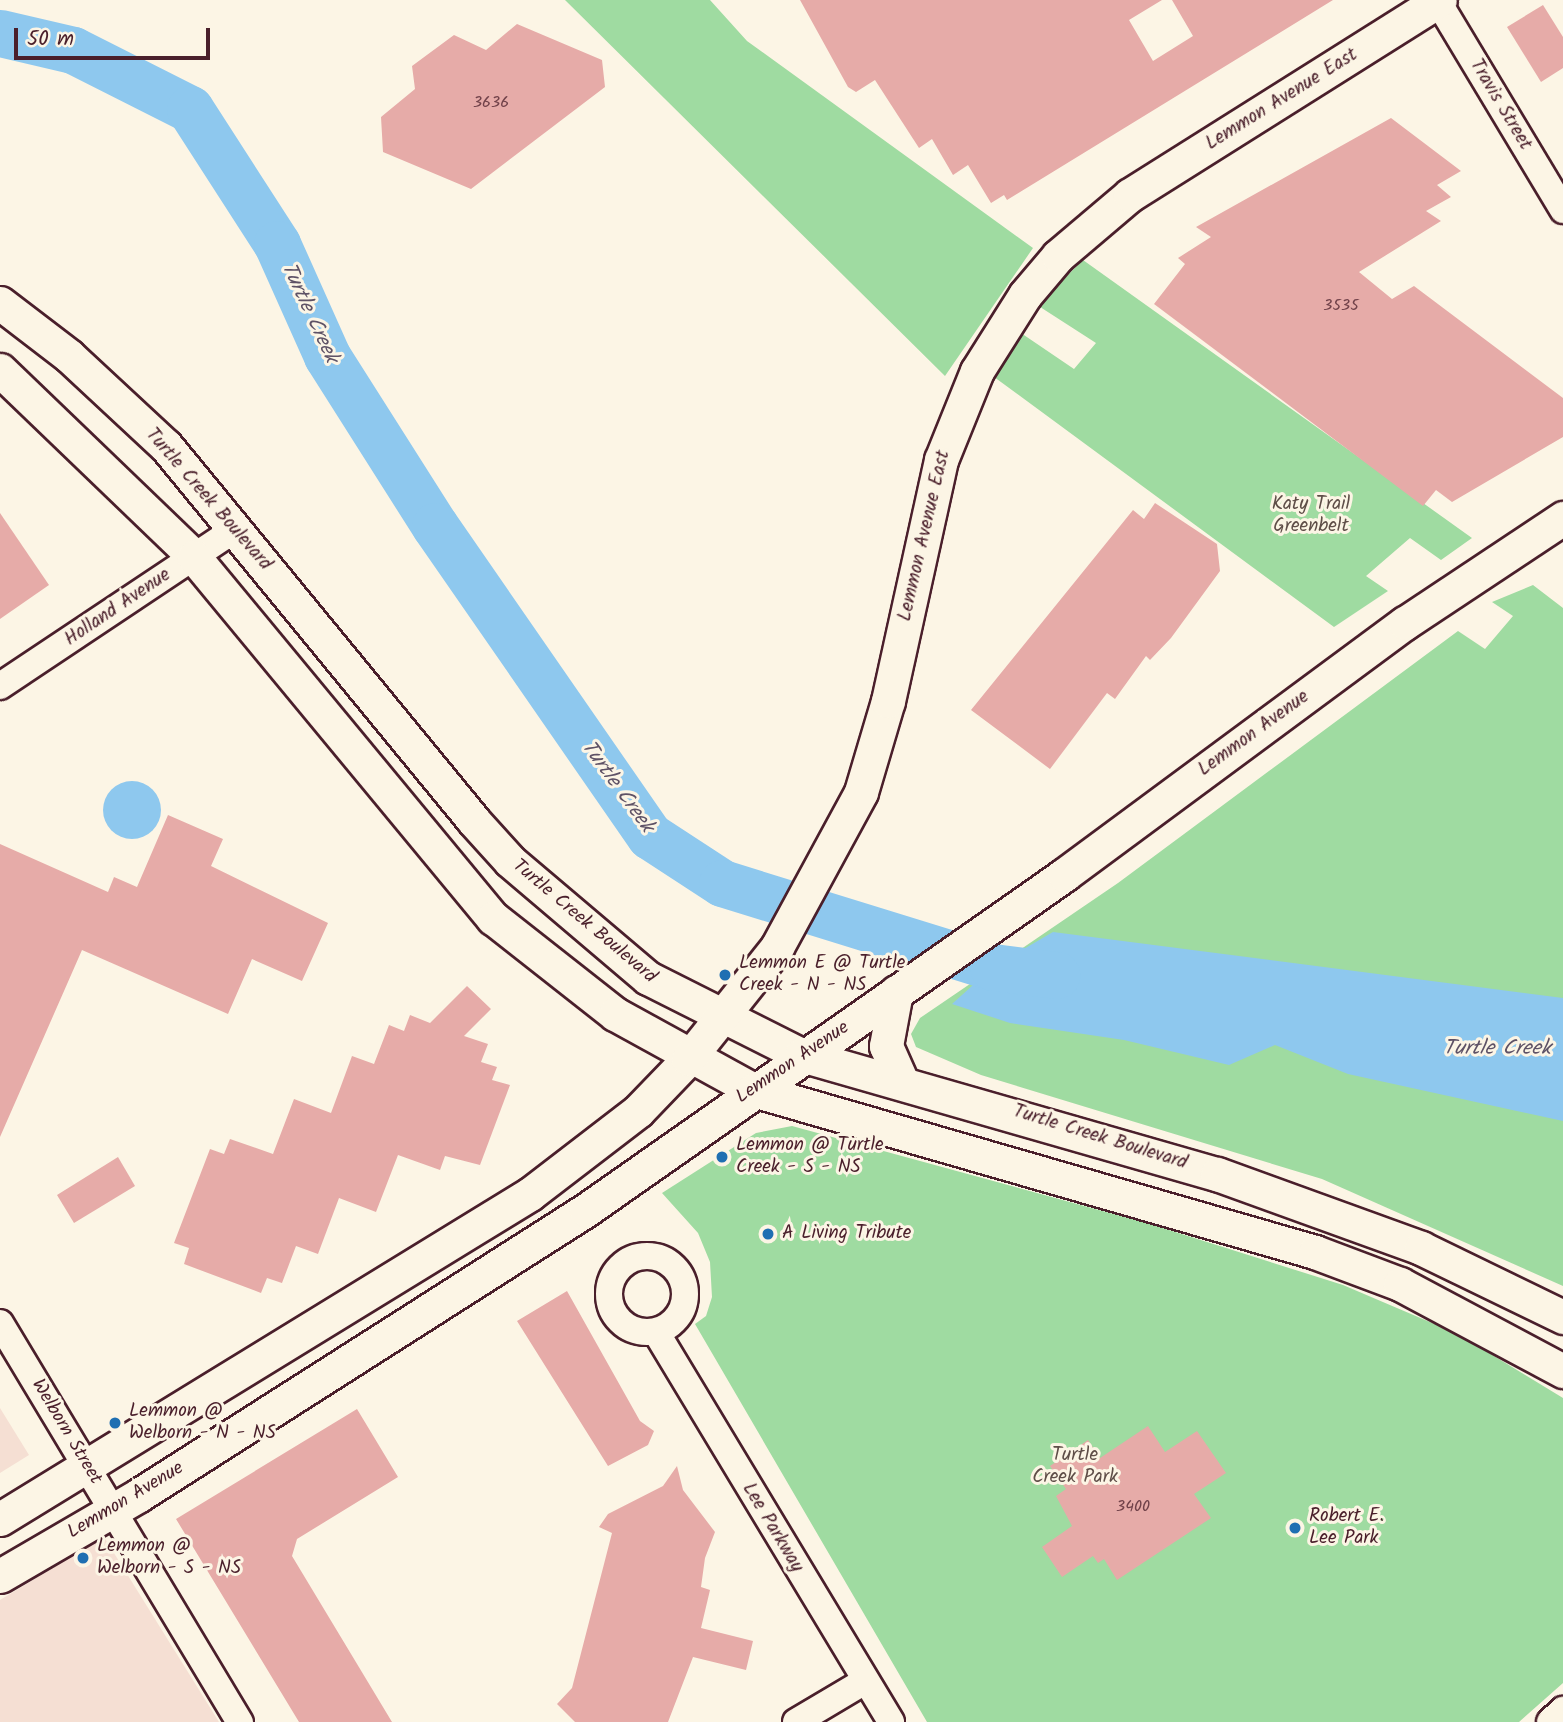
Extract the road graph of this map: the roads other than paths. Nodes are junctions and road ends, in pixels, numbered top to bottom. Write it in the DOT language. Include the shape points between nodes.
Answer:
graph roads {
  1 [pos="1439,0"];
  2 [pos="1563,210"];
  3 [pos="0,303"];
  4 [pos="0,370"];
  5 [pos="1563,518"];
  6 [pos="235,529"];
  7 [pos="194,557"];
  8 [pos="0,686"];
  9 [pos="430,769"];
  10 [pos="392,803"];
  11 [pos="884,1006"];
  12 [pos="724,1019"];
  13 [pos="801,1055"];
  14 [pos="688,1059"];
  15 [pos="902,1082"];
  16 [pos="753,1090"];
  17 [pos="1563,1317"];
  18 [pos="0,1323"];
  19 [pos="656,1332"];
  20 [pos="1563,1370"];
  21 [pos="87,1466"];
  22 [pos="112,1510"];
  23 [pos="0,1519"];
  24 [pos="0,1576"];
  25 [pos="866,1681"];
  26 [pos="1563,1710"];
  27 [pos="240,1722"];
  28 [pos="796,1722"];
  29 [pos="891,1722"];
  30 [pos="1550,1722"];
  1 -- 2 [label="street, Travis Street"];
  1 -- 12 [label="main road, Lemmon Avenue East" via="1130,195 1066,249 1025,295 977,371 941,460 874,757 822,872"];
  3 -- 6 [label="main road, Turtle Creek Boulevard" via="69,355 166,446"];
  4 -- 7 [label="main road"];
  5 -- 11 [label="main road, Lemmon Avenue" via="1405,623"];
  6 -- 7 [label="street, Holland Avenue"];
  6 -- 9 [label="main road, Turtle Creek Boulevard"];
  7 -- 8 [label="street, Holland Avenue"];
  7 -- 10 [label="main road"];
  9 -- 10 [label="main road"];
  9 -- 12 [label="main road, Turtle Creek Boulevard" via="510,861 577,921 648,978"];
  10 -- 14 [label="main road" via="530,952"];
  11 -- 13 [label="main road, Lemmon Avenue"];
  11 -- 15 [label="main road" via="886,1046"];
  12 -- 13 [label="main road, Turtle Creek Boulevard"];
  12 -- 14 [label="main road"];
  13 -- 15 [label="main road, Turtle Creek Boulevard"];
  13 -- 16 [label="main road, Lemmon Avenue"];
  14 -- 16 [label="main road"];
  14 -- 21 [label="main road" via="638,1111 530,1194"];
  15 -- 17 [label="main road, Turtle Creek Boulevard" via="1217,1174 1421,1248"];
  16 -- 20 [label="main road" via="1315,1252 1400,1284"];
  16 -- 22 [label="main road, Lemmon Avenue" via="586,1210"];
  18 -- 21 [label="street, Welborn Street"];
  19 -- 25 [label="street, Lee Parkway"];
  21 -- 22 [label="street, Welborn Street"];
  21 -- 23 [label="main road"];
  22 -- 24 [label="main road, Lemmon Avenue"];
  22 -- 27 [label="street, Welborn Street"];
  25 -- 28 [label="street"];
  25 -- 29 [label="street, Lee Parkway"];
  26 -- 30 [label="street"];
}
